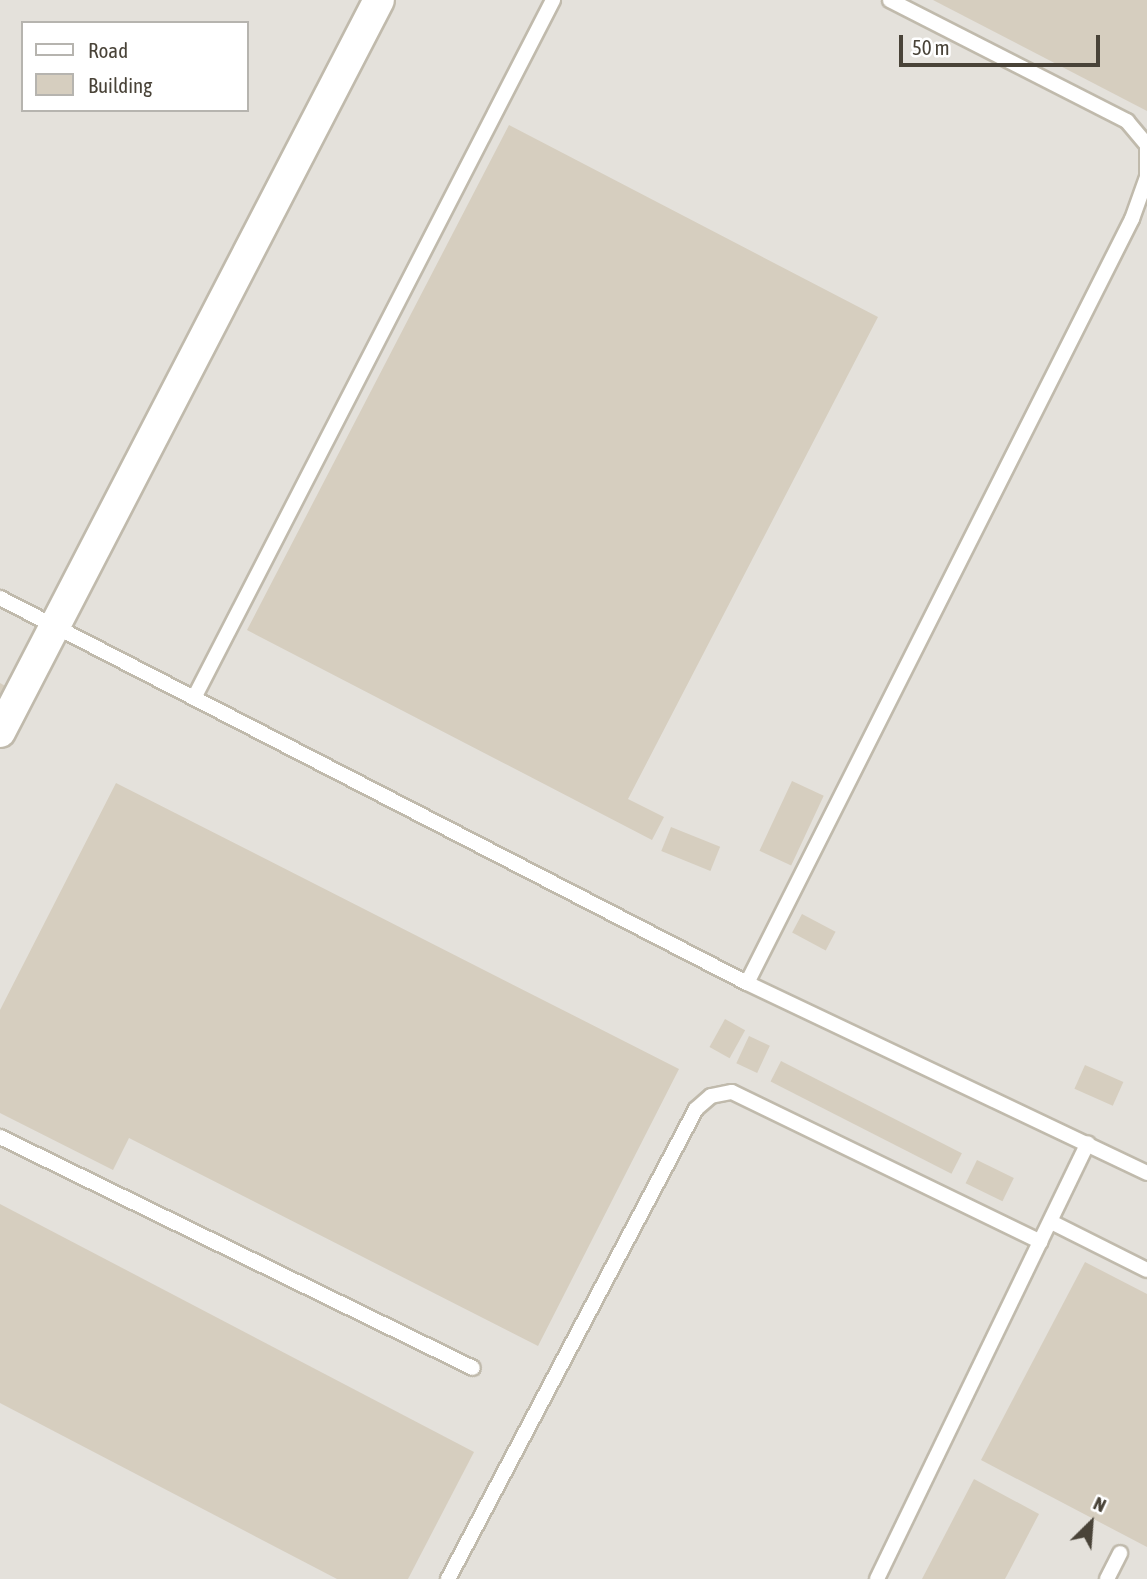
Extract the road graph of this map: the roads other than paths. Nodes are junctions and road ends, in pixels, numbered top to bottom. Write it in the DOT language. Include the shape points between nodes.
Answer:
graph roads {
  1 [pos="379,0"];
  2 [pos="553,0"];
  3 [pos="890,0"];
  4 [pos="0,598"];
  5 [pos="55,626"];
  6 [pos="194,698"];
  7 [pos="0,732"];
  8 [pos="747,983"];
  9 [pos="0,1137"];
  10 [pos="1088,1143"];
  11 [pos="1147,1173"];
  12 [pos="1051,1222"];
  13 [pos="1041,1242"];
  14 [pos="1147,1270"];
  15 [pos="474,1368"];
  16 [pos="1120,1553"];
  17 [pos="447,1579"];
  18 [pos="877,1579"];
  19 [pos="1107,1579"];
  1 -- 5 [label="street"];
  2 -- 6 [label="lane"];
  3 -- 8 [label="lane" via="1127,121 1147,145 1147,177 1132,219"];
  4 -- 5 [label="lane"];
  5 -- 6 [label="lane"];
  5 -- 7 [label="street"];
  6 -- 8 [label="lane"];
  8 -- 10 [label="lane"];
  9 -- 15 [label="lane"];
  10 -- 11 [label="lane"];
  10 -- 12 [label="lane"];
  12 -- 13 [label="lane"];
  12 -- 14 [label="lane"];
  13 -- 17 [label="lane" via="732,1092 711,1096 696,1109"];
  13 -- 18 [label="lane"];
  16 -- 19 [label="lane"];
}
